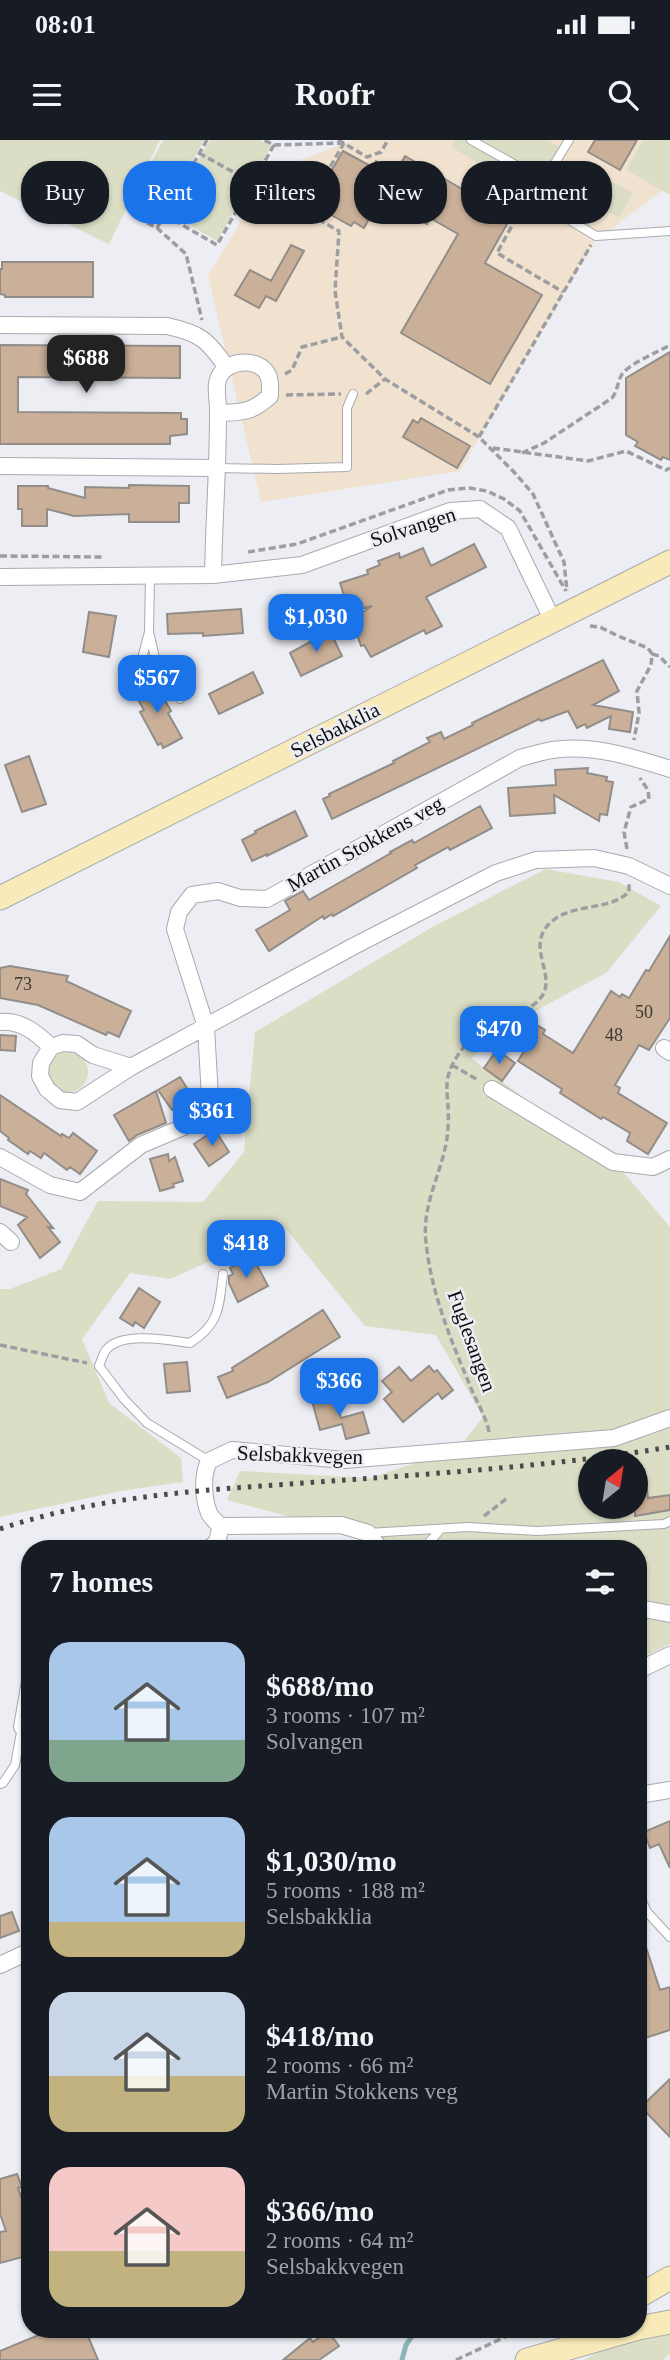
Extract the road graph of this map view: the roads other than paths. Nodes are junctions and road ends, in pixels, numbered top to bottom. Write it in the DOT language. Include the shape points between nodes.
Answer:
graph roads {
  1 [pos="471,140"];
  2 [pos="569,140"];
  3 [pos="508,161"];
  4 [pos="556,161"];
  5 [pos="576,224"];
  6 [pos="670,231"];
  7 [pos="0,325"];
  8 [pos="228,368"];
  9 [pos="353,394"];
  10 [pos="218,413"];
  11 [pos="0,466"];
  12 [pos="216,468"];
  13 [pos="670,562"];
  14 [pos="213,575"];
  15 [pos="150,576"];
  16 [pos="0,577"];
  17 [pos="552,621"];
  18 [pos="149,632"];
  19 [pos="137,677"];
  20 [pos="180,699"];
  21 [pos="670,769"];
  22 [pos="670,886"];
  23 [pos="0,898"];
  24 [pos="0,1022"];
  25 [pos="206,1027"];
  26 [pos="51,1047"];
  27 [pos="131,1067"];
  28 [pos="492,1088"];
  29 [pos="0,1157"];
  30 [pos="670,1159"];
  31 [pos="223,1274"];
  32 [pos="670,1418"];
  33 [pos="209,1461"];
  34 [pos="670,1521"];
  35 [pos="220,1526"];
  36 [pos="440,1530"];
  37 [pos="368,1533"];
  38 [pos="218,1540"];
  39 [pos="373,1540"];
  40 [pos="431,1540"];
  41 [pos="647,1610"];
  42 [pos="670,1614"];
  43 [pos="670,1655"];
  44 [pos="647,1666"];
  45 [pos="21,1732"];
  46 [pos="0,1784"];
  47 [pos="670,1790"];
  48 [pos="647,1794"];
  49 [pos="647,1912"];
  50 [pos="670,1937"];
  51 [pos="21,1955"];
  52 [pos="0,1965"];
  53 [pos="670,2322"];
  54 [pos="647,2327"];
  55 [pos="559,2338"];
  56 [pos="605,2338"];
  57 [pos="518,2360"];
  58 [pos="527,2360"];
  1 -- 3 [label="lane"];
  2 -- 4 [label="lane"];
  5 -- 6 [label="lane" via="596,236"];
  7 -- 8 [label="street" via="167,326 191,331 213,347"];
  8 -- 10 [label="street" via="217,380"];
  8 -- 10 [label="street" via="238,362 255,364 267,372 270,390 257,407 246,412"];
  9 -- 12 [label="lane" via="347,408 347,467"];
  10 -- 12 [label="street"];
  11 -- 12 [label="street"];
  12 -- 14 [label="street"];
  13 -- 17 [label="street, Selsbakklia"];
  14 -- 15 [label="street, Solvangen"];
  14 -- 17 [label="street, Solvangen" via="302,565 450,511 480,509 508,528"];
  15 -- 16 [label="street, Solvangen"];
  15 -- 18 [label="lane"];
  17 -- 23 [label="street, Selsbakklia"];
  18 -- 19 [label="lane"];
  18 -- 20 [label="lane" via="156,662"];
  21 -- 25 [label="street, Martin Stokkens veg" via="588,749 520,758 267,899 218,891 192,895 179,912 175,929"];
  22 -- 25 [label="street" via="629,866 594,858 536,860 496,873"];
  24 -- 26 [label="street" via="35,1031"];
  25 -- 27 [label="street"];
  25 -- 29 [label="street, Martin Stokkens veg" via="210,1098 193,1123 141,1145 80,1192 50,1185"];
  26 -- 27 [label="street" via="77,1044 93,1055"];
  26 -- 27 [label="street" via="41,1063 40,1076 47,1090 60,1100 77,1102"];
  28 -- 30 [label="street" via="613,1162 653,1167"];
  31 -- 33 [label="lane" via="218,1308 207,1332 190,1343 156,1338 121,1340 107,1349 99,1366 147,1423"];
  32 -- 33 [label="street, Selsbakkvegen" via="614,1438 344,1460 232,1450"];
  33 -- 35 [label="street, Selsbakkvegen" via="204,1470 206,1497 209,1514"];
  34 -- 36 [label="lane" via="537,1531"];
  35 -- 37 [label="street" via="341,1525"];
  35 -- 38 [label="street"];
  36 -- 37 [label="lane"];
  36 -- 40 [label="lane"];
  37 -- 39 [label="street"];
  41 -- 42 [label="street"];
  43 -- 44 [label="street"];
  45 -- 46 [label="lane" via="15,1765"];
  47 -- 48 [label="street"];
  49 -- 50 [label="lane"];
  51 -- 52 [label="street"];
  53 -- 54 [label="street"];
  55 -- 57 [label="street"];
  56 -- 58 [label="street"];
}
